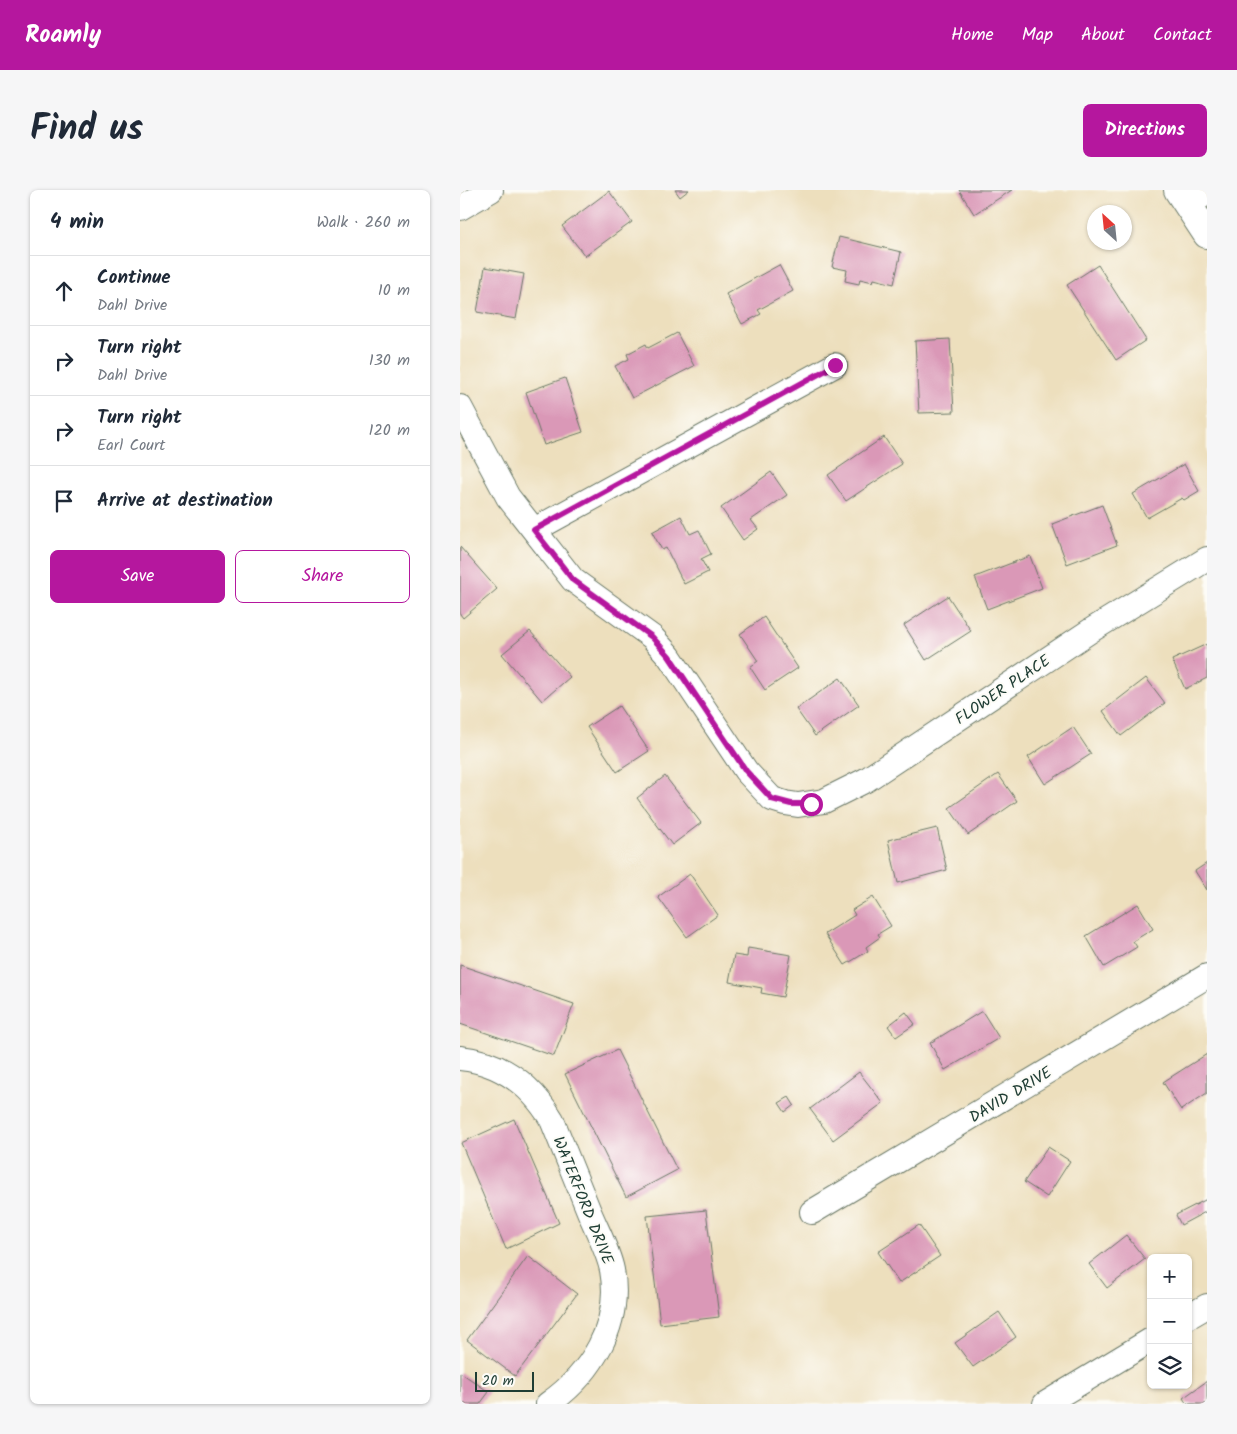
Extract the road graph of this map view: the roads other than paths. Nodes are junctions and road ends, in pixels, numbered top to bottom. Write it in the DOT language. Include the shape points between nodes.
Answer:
graph roads {
  1 [pos="490,190"];
  2 [pos="1191,196"];
  3 [pos="460,208"];
  4 [pos="1207,234"];
  5 [pos="835,365"];
  6 [pos="460,407"];
  7 [pos="534,530"];
  8 [pos="1207,559"];
  9 [pos="1207,976"];
  10 [pos="460,1058"];
  11 [pos="812,1212"];
  12 [pos="1207,1306"];
  13 [pos="1192,1315"];
  14 [pos="1147,1342"];
  15 [pos="548,1404"];
  16 [pos="1045,1404"];
  1 -- 3 [label="street"];
  2 -- 4 [label="street"];
  5 -- 7 [label="street"];
  6 -- 7 [label="street" via="508,497"];
  7 -- 8 [label="street, FLOWER PLACE" via="573,580 652,637 669,656 746,771 772,799 791,804 824,801 866,780 1090,631"];
  9 -- 11 [label="street, DAVID DRIVE"];
  10 -- 15 [label="street, WATERFORD DRIVE" via="483,1062 507,1072 528,1088 545,1109 612,1268 612,1308 595,1358 579,1379"];
  12 -- 13 [label="street"];
  14 -- 16 [label="street"];
}
